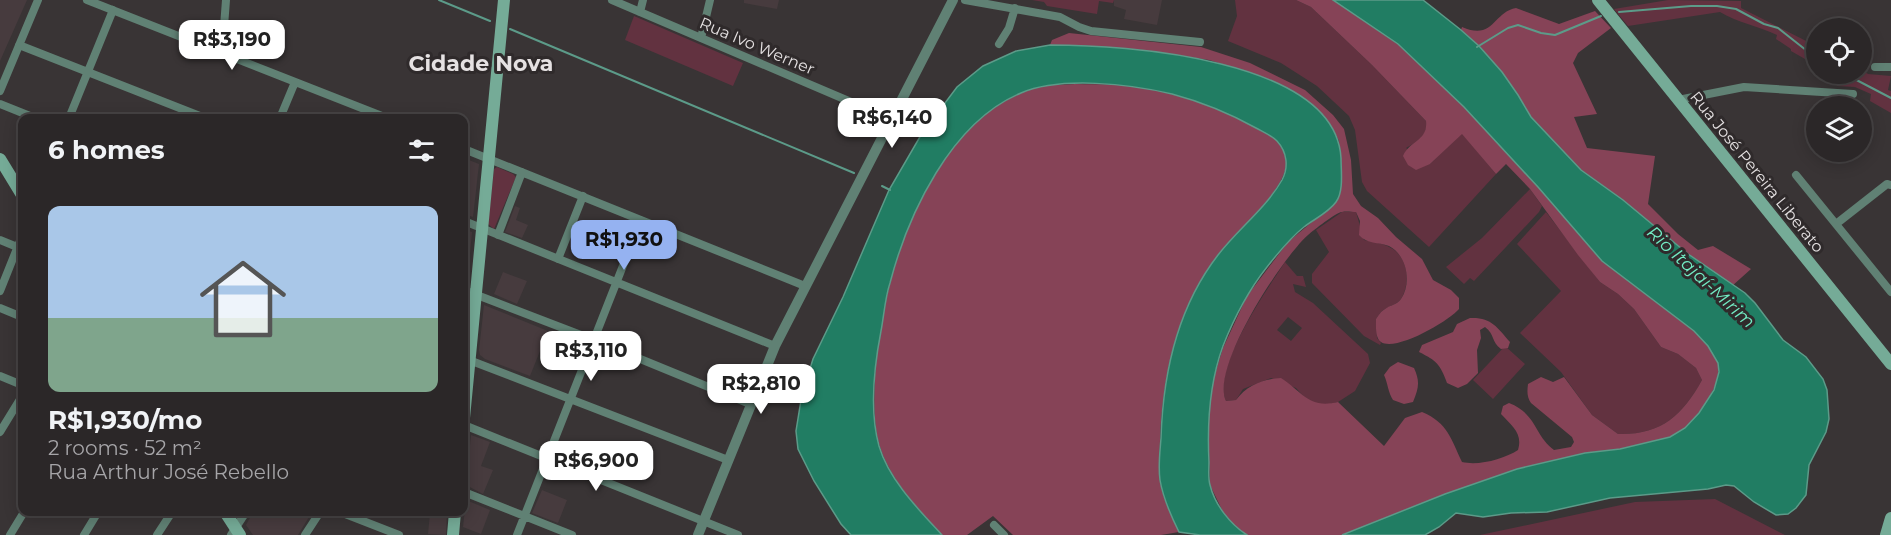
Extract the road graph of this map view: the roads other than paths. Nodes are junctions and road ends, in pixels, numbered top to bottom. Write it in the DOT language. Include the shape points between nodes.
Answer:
graph roads {
  1 [pos="38,0"];
  2 [pos="87,0"];
  3 [pos="226,0"];
  4 [pos="504,0"];
  5 [pos="612,0"];
  6 [pos="643,0"];
  7 [pos="710,0"];
  8 [pos="953,0"];
  9 [pos="964,0"];
  10 [pos="1598,0"];
  11 [pos="1015,8"];
  12 [pos="113,10"];
  13 [pos="640,12"];
  14 [pos="701,38"];
  15 [pos="1200,42"];
  16 [pos="999,44"];
  17 [pos="19,45"];
  18 [pos="222,54"];
  19 [pos="1875,67"];
  20 [pos="1891,67"];
  21 [pos="88,72"];
  22 [pos="295,82"];
  23 [pos="0,91"];
  24 [pos="1853,94"];
  25 [pos="1678,100"];
  26 [pos="0,104"];
  27 [pos="25,114"];
  28 [pos="71,114"];
  29 [pos="195,114"];
  30 [pos="282,114"];
  31 [pos="377,114"];
  32 [pos="891,119"];
  33 [pos="468,150"];
  34 [pos="489,158"];
  35 [pos="0,159"];
  36 [pos="522,172"];
  37 [pos="1796,175"];
  38 [pos="1891,185"];
  39 [pos="18,188"];
  40 [pos="582,196"];
  41 [pos="641,220"];
  42 [pos="468,223"];
  43 [pos="1836,224"];
  44 [pos="482,229"];
  45 [pos="498,235"];
  46 [pos="0,240"];
  47 [pos="18,248"];
  48 [pos="18,253"];
  49 [pos="558,259"];
  50 [pos="616,282"];
  51 [pos="805,286"];
  52 [pos="0,291"];
  53 [pos="469,292"];
  54 [pos="1891,292"];
  55 [pos="0,308"];
  56 [pos="18,315"];
  57 [pos="594,340"];
  58 [pos="774,346"];
  59 [pos="469,360"];
  60 [pos="1891,364"];
  61 [pos="468,372"];
  62 [pos="0,376"];
  63 [pos="18,383"];
  64 [pos="570,399"];
  65 [pos="18,403"];
  66 [pos="750,404"];
  67 [pos="468,427"];
  68 [pos="0,432"];
  69 [pos="547,459"];
  70 [pos="728,460"];
  71 [pos="468,494"];
  72 [pos="22,516"];
  73 [pos="96,516"];
  74 [pos="170,516"];
  75 [pos="227,516"];
  76 [pos="244,516"];
  77 [pos="317,516"];
  78 [pos="348,516"];
  79 [pos="455,516"];
  80 [pos="524,516"];
  81 [pos="1891,519"];
  82 [pos="703,521"];
  83 [pos="994,525"];
  84 [pos="381,532"];
  85 [pos="236,533"];
  86 [pos="10,535"];
  87 [pos="84,535"];
  88 [pos="158,535"];
  89 [pos="305,535"];
  90 [pos="399,535"];
  91 [pos="453,535"];
  92 [pos="517,535"];
  93 [pos="572,535"];
  94 [pos="698,535"];
  95 [pos="738,535"];
  96 [pos="1004,535"];
  97 [pos="1886,535"];
  1 -- 17 [label="street"];
  2 -- 12 [label="street"];
  3 -- 18 [label="street"];
  4 -- 34 [label="main road"];
  5 -- 13 [label="street, Rua Ivo Werner"];
  6 -- 13 [label="street"];
  7 -- 14 [label="street"];
  8 -- 32 [label="street"];
  9 -- 11 [label="street"];
  10 -- 25 [label="main road, Rua José Pereira Liberato"];
  11 -- 15 [label="street" via="1060,17 1091,31"];
  11 -- 16 [label="street"];
  12 -- 18 [label="street"];
  12 -- 21 [label="street"];
  13 -- 14 [label="street, Rua Ivo Werner"];
  14 -- 32 [label="street, Rua Ivo Werner"];
  17 -- 21 [label="street"];
  17 -- 23 [label="street"];
  18 -- 22 [label="street"];
  19 -- 20 [label="street"];
  21 -- 28 [label="street"];
  21 -- 29 [label="street"];
  22 -- 30 [label="street"];
  22 -- 31 [label="street"];
  24 -- 25 [label="street" via="1744,87"];
  25 -- 60 [label="main road, Rua José Pereira Liberato"];
  26 -- 27 [label="street"];
  32 -- 51 [label="street"];
  33 -- 34 [label="street"];
  34 -- 36 [label="street"];
  34 -- 44 [label="main road"];
  35 -- 39 [label="main road"];
  36 -- 40 [label="street"];
  36 -- 45 [label="street"];
  37 -- 43 [label="street"];
  38 -- 43 [label="street" via="1887,184"];
  40 -- 41 [label="street"];
  40 -- 49 [label="street"];
  41 -- 50 [label="street"];
  41 -- 51 [label="street"];
  42 -- 44 [label="street"];
  43 -- 54 [label="street"];
  44 -- 45 [label="street"];
  44 -- 53 [label="main road"];
  45 -- 49 [label="street"];
  46 -- 47 [label="street"];
  48 -- 52 [label="street"];
  49 -- 50 [label="street"];
  50 -- 57 [label="street"];
  50 -- 58 [label="street"];
  51 -- 58 [label="street"];
  53 -- 57 [label="street"];
  53 -- 59 [label="main road"];
  55 -- 56 [label="street"];
  57 -- 64 [label="street"];
  57 -- 66 [label="street"];
  58 -- 66 [label="street"];
  59 -- 61 [label="main road"];
  59 -- 64 [label="street"];
  62 -- 63 [label="street"];
  64 -- 69 [label="street"];
  64 -- 70 [label="street"];
  65 -- 68 [label="street"];
  66 -- 70 [label="street"];
  67 -- 69 [label="street"];
  69 -- 80 [label="street"];
  69 -- 82 [label="street"];
  70 -- 82 [label="street"];
  71 -- 80 [label="street"];
  72 -- 86 [label="street"];
  73 -- 87 [label="street"];
  74 -- 88 [label="street"];
  75 -- 85 [label="main road"];
  76 -- 85 [label="street"];
  77 -- 89 [label="street"];
  78 -- 84 [label="street"];
  79 -- 91 [label="main road"];
  80 -- 92 [label="street"];
  80 -- 93 [label="street"];
  81 -- 97 [label="main road"];
  82 -- 94 [label="street"];
  82 -- 95 [label="street"];
  83 -- 96 [label="street"];
  84 -- 90 [label="street"];
}
